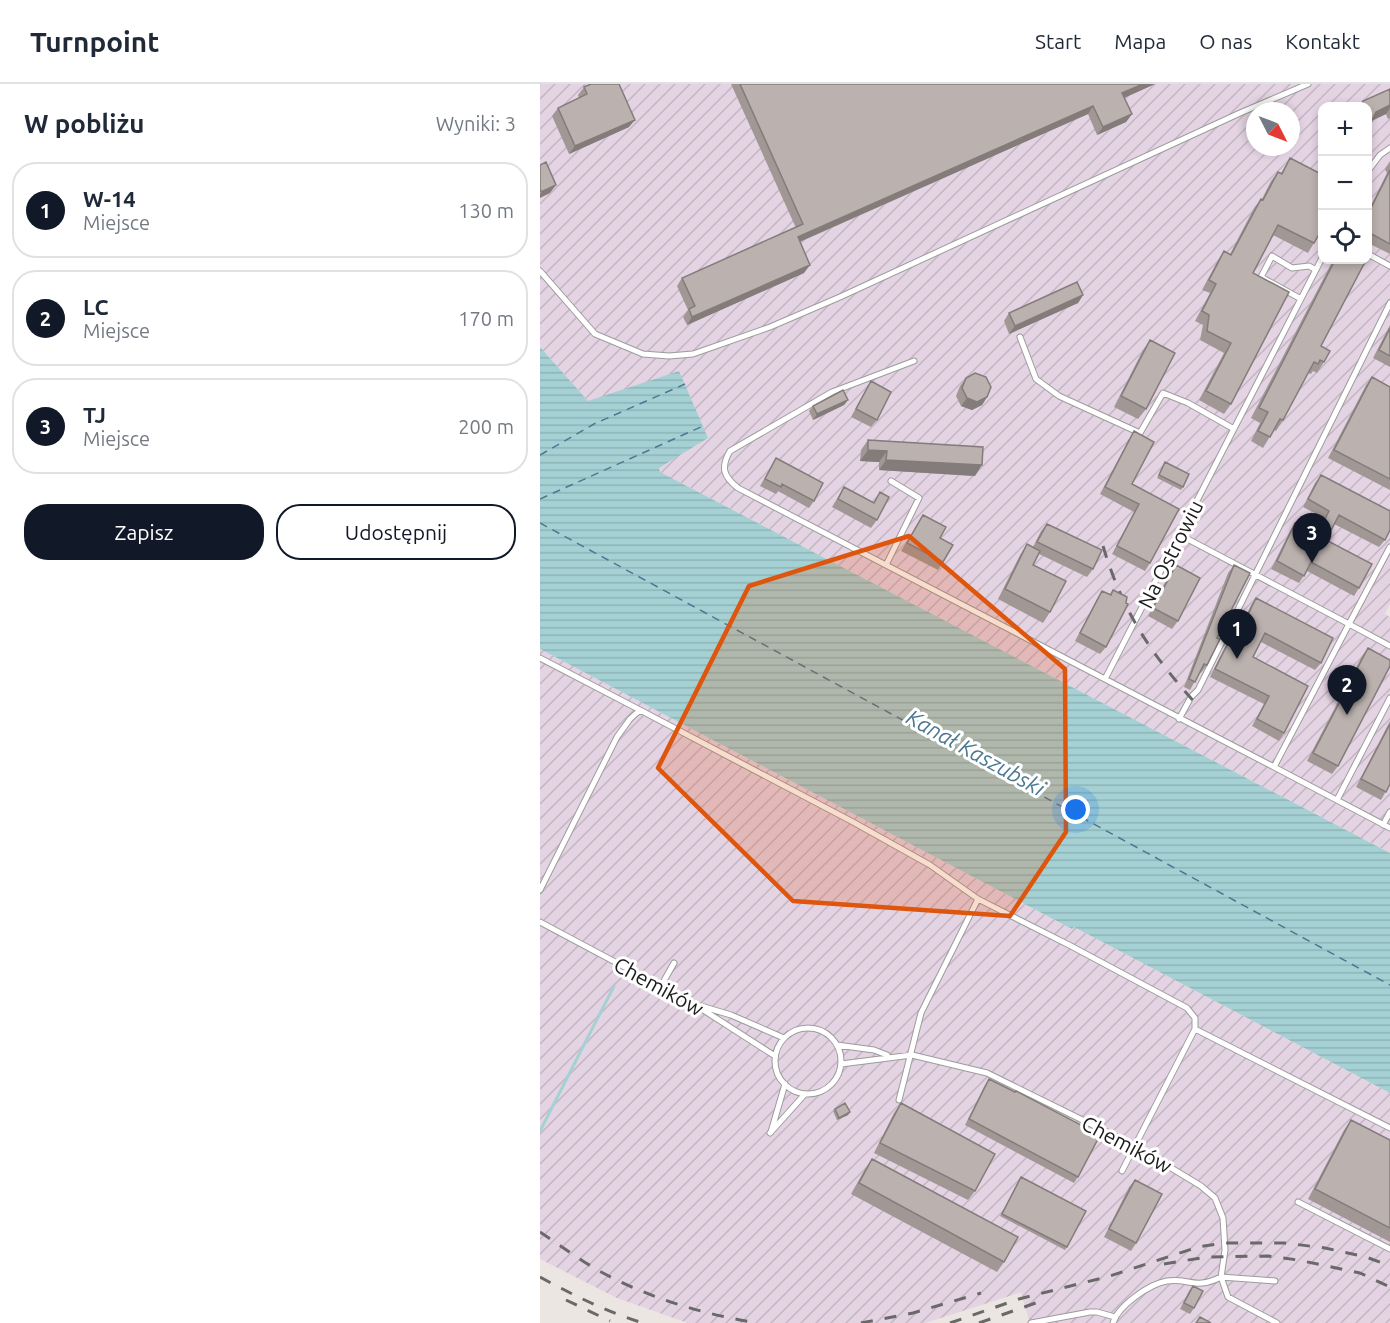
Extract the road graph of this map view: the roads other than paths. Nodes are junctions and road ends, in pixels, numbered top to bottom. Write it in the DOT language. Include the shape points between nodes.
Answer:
graph roads {
  1 [pos="1308,84"];
  2 [pos="1390,148"];
  3 [pos="1372,166"];
  4 [pos="1372,256"];
  5 [pos="1320,264"];
  6 [pos="1390,266"];
  7 [pos="1316,270"];
  8 [pos="540,271"];
  9 [pos="1301,299"];
  10 [pos="1390,303"];
  11 [pos="1020,337"];
  12 [pos="914,361"];
  13 [pos="1234,429"];
  14 [pos="891,481"];
  15 [pos="1180,535"];
  16 [pos="1390,547"];
  17 [pos="886,565"];
  18 [pos="1254,574"];
  19 [pos="1349,624"];
  20 [pos="1390,646"];
  21 [pos="540,658"];
  22 [pos="1105,679"];
  23 [pos="1390,698"];
  24 [pos="640,711"];
  25 [pos="1179,719"];
  26 [pos="1274,767"];
  27 [pos="1337,800"];
  28 [pos="1390,812"];
  29 [pos="1383,825"];
  30 [pos="1390,828"];
  31 [pos="540,890"];
  32 [pos="978,899"];
  33 [pos="540,922"];
  34 [pos="674,963"];
  35 [pos="661,986"];
  36 [pos="694,1004"];
  37 [pos="1195,1029"];
  38 [pos="784,1038"];
  39 [pos="837,1045"];
  40 [pos="912,1055"];
  41 [pos="775,1056"];
  42 [pos="889,1056"];
  43 [pos="841,1064"];
  44 [pos="784,1084"];
  45 [pos="805,1094"];
  46 [pos="899,1100"];
  47 [pos="1390,1128"];
  48 [pos="1135,1148"];
  49 [pos="1122,1171"];
  50 [pos="1298,1202"];
  51 [pos="1390,1249"];
  52 [pos="1221,1277"];
  53 [pos="1275,1281"];
  54 [pos="1114,1320"];
  55 [pos="1031,1323"];
  56 [pos="1277,1323"];
  1 -- 8 [label="lane" via="840,297 693,354 643,354 595,334"];
  2 -- 3 [label="lane"];
  4 -- 6 [label="lane"];
  5 -- 7 [label="lane, Na Ostrowiu"];
  7 -- 9 [label="lane, Na Ostrowiu"];
  7 -- 9 [label="lane" via="1309,266 1292,268 1272,256 1261,277"];
  9 -- 13 [label="lane, Na Ostrowiu"];
  10 -- 18 [label="lane"];
  11 -- 13 [label="lane" via="1036,379 1059,396 1140,433 1163,393"];
  12 -- 17 [label="lane" via="832,392 751,438 729,452 724,460 728,480 738,488"];
  13 -- 15 [label="lane, Na Ostrowiu"];
  14 -- 17 [label="lane" via="919,498"];
  15 -- 18 [label="lane"];
  15 -- 22 [label="lane, Na Ostrowiu"];
  16 -- 19 [label="lane"];
  17 -- 22 [label="lane"];
  18 -- 19 [label="lane"];
  18 -- 25 [label="lane" via="1198,690"];
  19 -- 20 [label="lane"];
  19 -- 26 [label="lane"];
  21 -- 24 [label="lane"];
  22 -- 25 [label="lane"];
  23 -- 27 [label="lane"];
  24 -- 31 [label="lane" via="617,737"];
  24 -- 32 [label="lane" via="930,865"];
  25 -- 26 [label="lane"];
  26 -- 27 [label="lane"];
  27 -- 29 [label="lane"];
  28 -- 29 [label="lane"];
  29 -- 30 [label="lane"];
  32 -- 37 [label="lane" via="1187,1008 1195,1018"];
  32 -- 40 [label="lane" via="921,1013"];
  33 -- 35 [label="lane, Chemików"];
  34 -- 35 [label="lane"];
  35 -- 36 [label="lane, Chemików"];
  36 -- 38 [label="lane"];
  36 -- 41 [label="lane, Chemików"];
  37 -- 47 [label="lane"];
  37 -- 48 [label="lane"];
  38 -- 39 [label="lane" via="802,1028 812,1028 831,1037"];
  38 -- 41 [label="lane"];
  39 -- 42 [label="lane, Chemików"];
  39 -- 43 [label="lane"];
  40 -- 42 [label="lane, Chemików"];
  40 -- 46 [label="lane"];
  40 -- 48 [label="lane, Chemików" via="987,1073"];
  41 -- 44 [label="lane" via="778,1076"];
  42 -- 43 [label="lane"];
  43 -- 45 [label="lane" via="833,1083 816,1093"];
  44 -- 45 [label="lane"];
  44 -- 45 [label="lane" via="770,1133"];
  48 -- 49 [label="lane"];
  48 -- 52 [label="lane, Chemików" via="1185,1175 1215,1198 1223,1218 1225,1250"];
  50 -- 51 [label="lane"];
  52 -- 53 [label="lane"];
  52 -- 54 [label="lane" via="1206,1284 1166,1281 1134,1296"];
  52 -- 56 [label="lane" via="1228,1297"];
  54 -- 55 [label="lane" via="1090,1312"];
}
